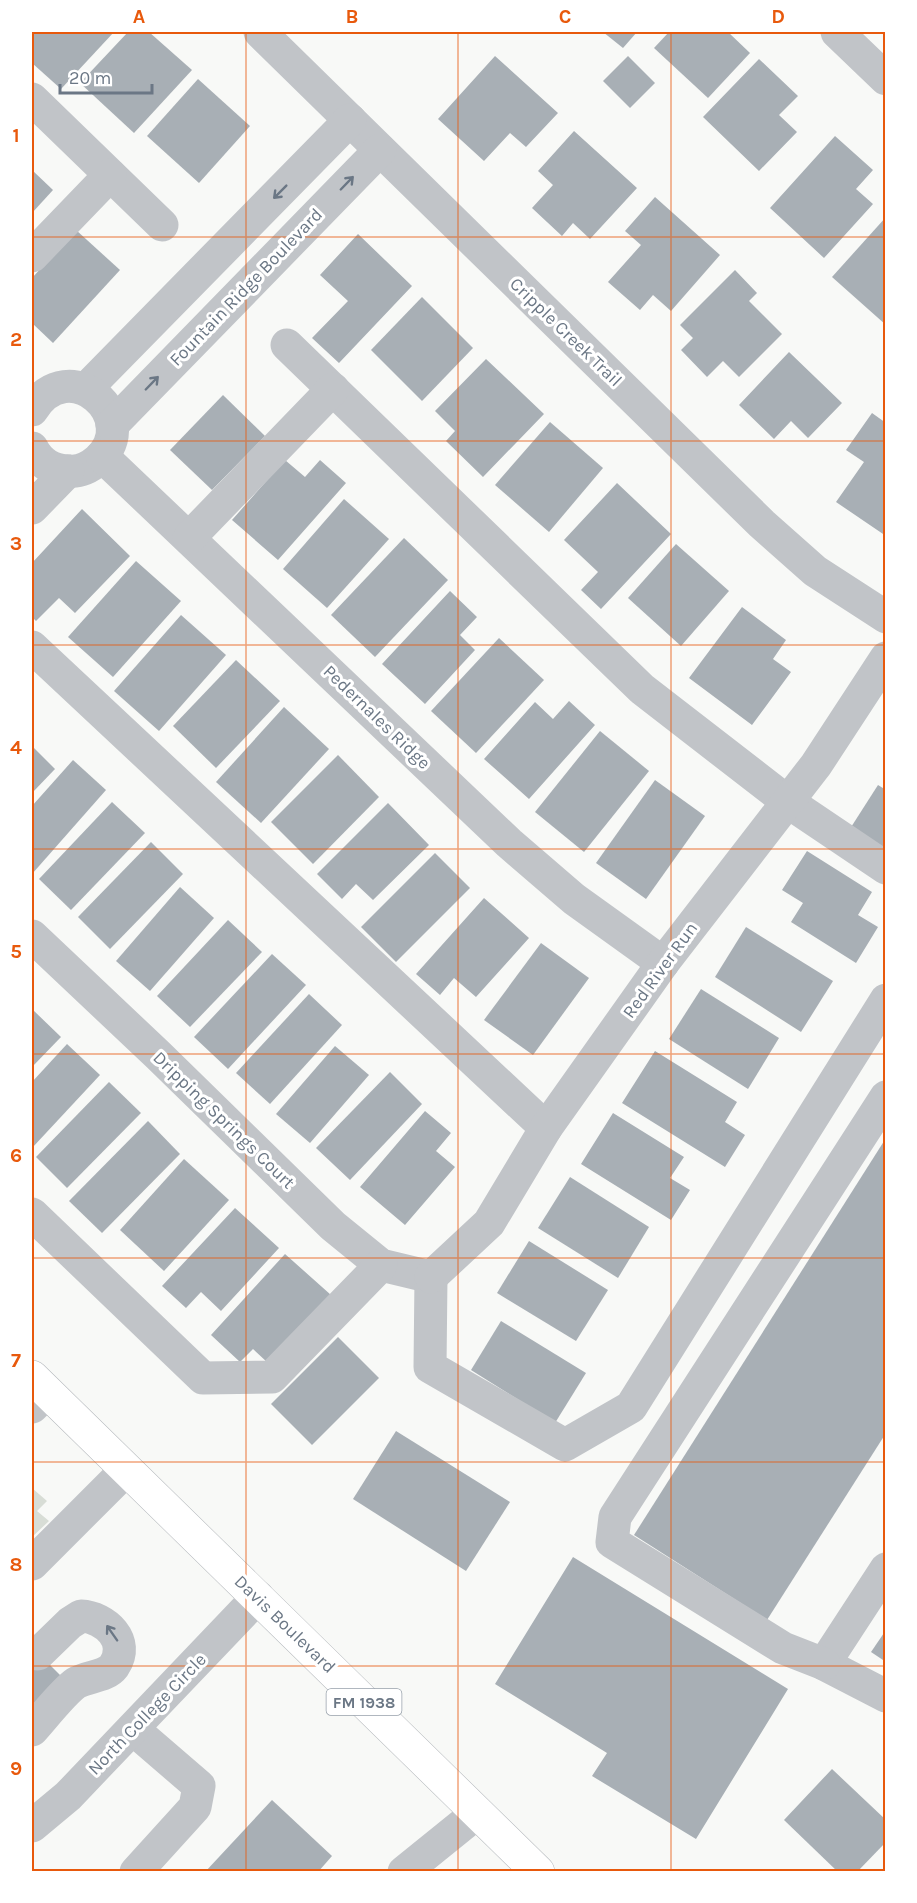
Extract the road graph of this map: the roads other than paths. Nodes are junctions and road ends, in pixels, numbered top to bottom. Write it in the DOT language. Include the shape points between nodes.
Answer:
graph roads {
  1 [pos="260,32"];
  2 [pos="837,32"];
  3 [pos="885,79"];
  4 [pos="32,99"];
  5 [pos="350,120"];
  6 [pos="380,150"];
  7 [pos="110,175"];
  8 [pos="162,225"];
  9 [pos="32,256"];
  10 [pos="287,345"];
  11 [pos="86,389"];
  12 [pos="333,389"];
  13 [pos="34,399"];
  14 [pos="112,425"];
  15 [pos="32,448"];
  16 [pos="102,456"];
  17 [pos="68,471"];
  18 [pos="32,508"];
  19 [pos="189,538"];
  20 [pos="885,617"];
  21 [pos="35,657"];
  22 [pos="885,658"];
  23 [pos="788,802"];
  24 [pos="885,868"];
  25 [pos="32,936"];
  26 [pos="663,963"];
  27 [pos="885,1000"];
  28 [pos="885,1097"];
  29 [pos="546,1128"];
  30 [pos="32,1214"];
  31 [pos="381,1265"];
  32 [pos="431,1277"];
  33 [pos="37,1392"];
  34 [pos="126,1470"];
  35 [pos="32,1564"];
  36 [pos="885,1569"];
  37 [pos="258,1598"];
  38 [pos="38,1654"];
  39 [pos="824,1664"];
  40 [pos="108,1672"];
  41 [pos="885,1696"];
  42 [pos="32,1730"];
  43 [pos="134,1730"];
  44 [pos="32,1751"];
  45 [pos="477,1813"];
  46 [pos="32,1826"];
  47 [pos="136,1872"];
  48 [pos="404,1872"];
  49 [pos="538,1872"];
  1 -- 5 [label="street, Cripple Creek Trail"];
  2 -- 3 [label="street"];
  4 -- 7 [label="street"];
  5 -- 6 [label="street, Cripple Creek Trail"];
  5 -- 11 [label="street, one-way"];
  14 -- 6 [label="street, Fountain Ridge Boulevard, one-way"];
  6 -- 20 [label="street, Cripple Creek Trail" via="762,524 815,571"];
  7 -- 8 [label="street"];
  7 -- 9 [label="street"];
  10 -- 12 [label="street"];
  11 -- 13 [label="street" via="67,386"];
  11 -- 14 [label="street" via="104,404"];
  12 -- 19 [label="street"];
  12 -- 23 [label="street" via="642,689"];
  14 -- 16 [label="street, Fountain Ridge Boulevard" via="110,441"];
  15 -- 17 [label="street" via="41,461"];
  16 -- 17 [label="street" via="86,468"];
  16 -- 19 [label="street, Pedernales Ridge"];
  17 -- 18 [label="street"];
  19 -- 26 [label="street, Pedernales Ridge" via="509,843 573,899"];
  21 -- 29 [label="street"];
  22 -- 23 [label="street, Red River Run"];
  23 -- 24 [label="street"];
  23 -- 26 [label="street, Red River Run"];
  25 -- 31 [label="street, Dripping Springs Court" via="333,1226"];
  26 -- 29 [label="street, Red River Run"];
  27 -- 32 [label="street" via="631,1407 565,1445 430,1367"];
  28 -- 39 [label="street" via="615,1517 612,1542 783,1648"];
  29 -- 32 [label="street, Red River Run" via="489,1222"];
  30 -- 31 [label="street" via="203,1378 272,1377"];
  31 -- 32 [label="street, Dripping Springs Court"];
  33 -- 34 [label="main road, Davis Boulevard / FM 1938"];
  34 -- 35 [label="street"];
  34 -- 37 [label="main road, Davis Boulevard / FM 1938"];
  36 -- 39 [label="street"];
  37 -- 43 [label="street, North College Circle"];
  37 -- 45 [label="main road, Davis Boulevard / FM 1938"];
  40 -- 38 [label="street, one-way" via="118,1657 118,1639 98,1618 81,1616"];
  39 -- 41 [label="street"];
  40 -- 42 [label="street" via="76,1683"];
  40 -- 44 [label="street"];
  43 -- 46 [label="street, North College Circle"];
  43 -- 47 [label="street" via="199,1786 195,1807"];
  45 -- 48 [label="street"];
  45 -- 49 [label="main road, Davis Boulevard / FM 1938"];
}
